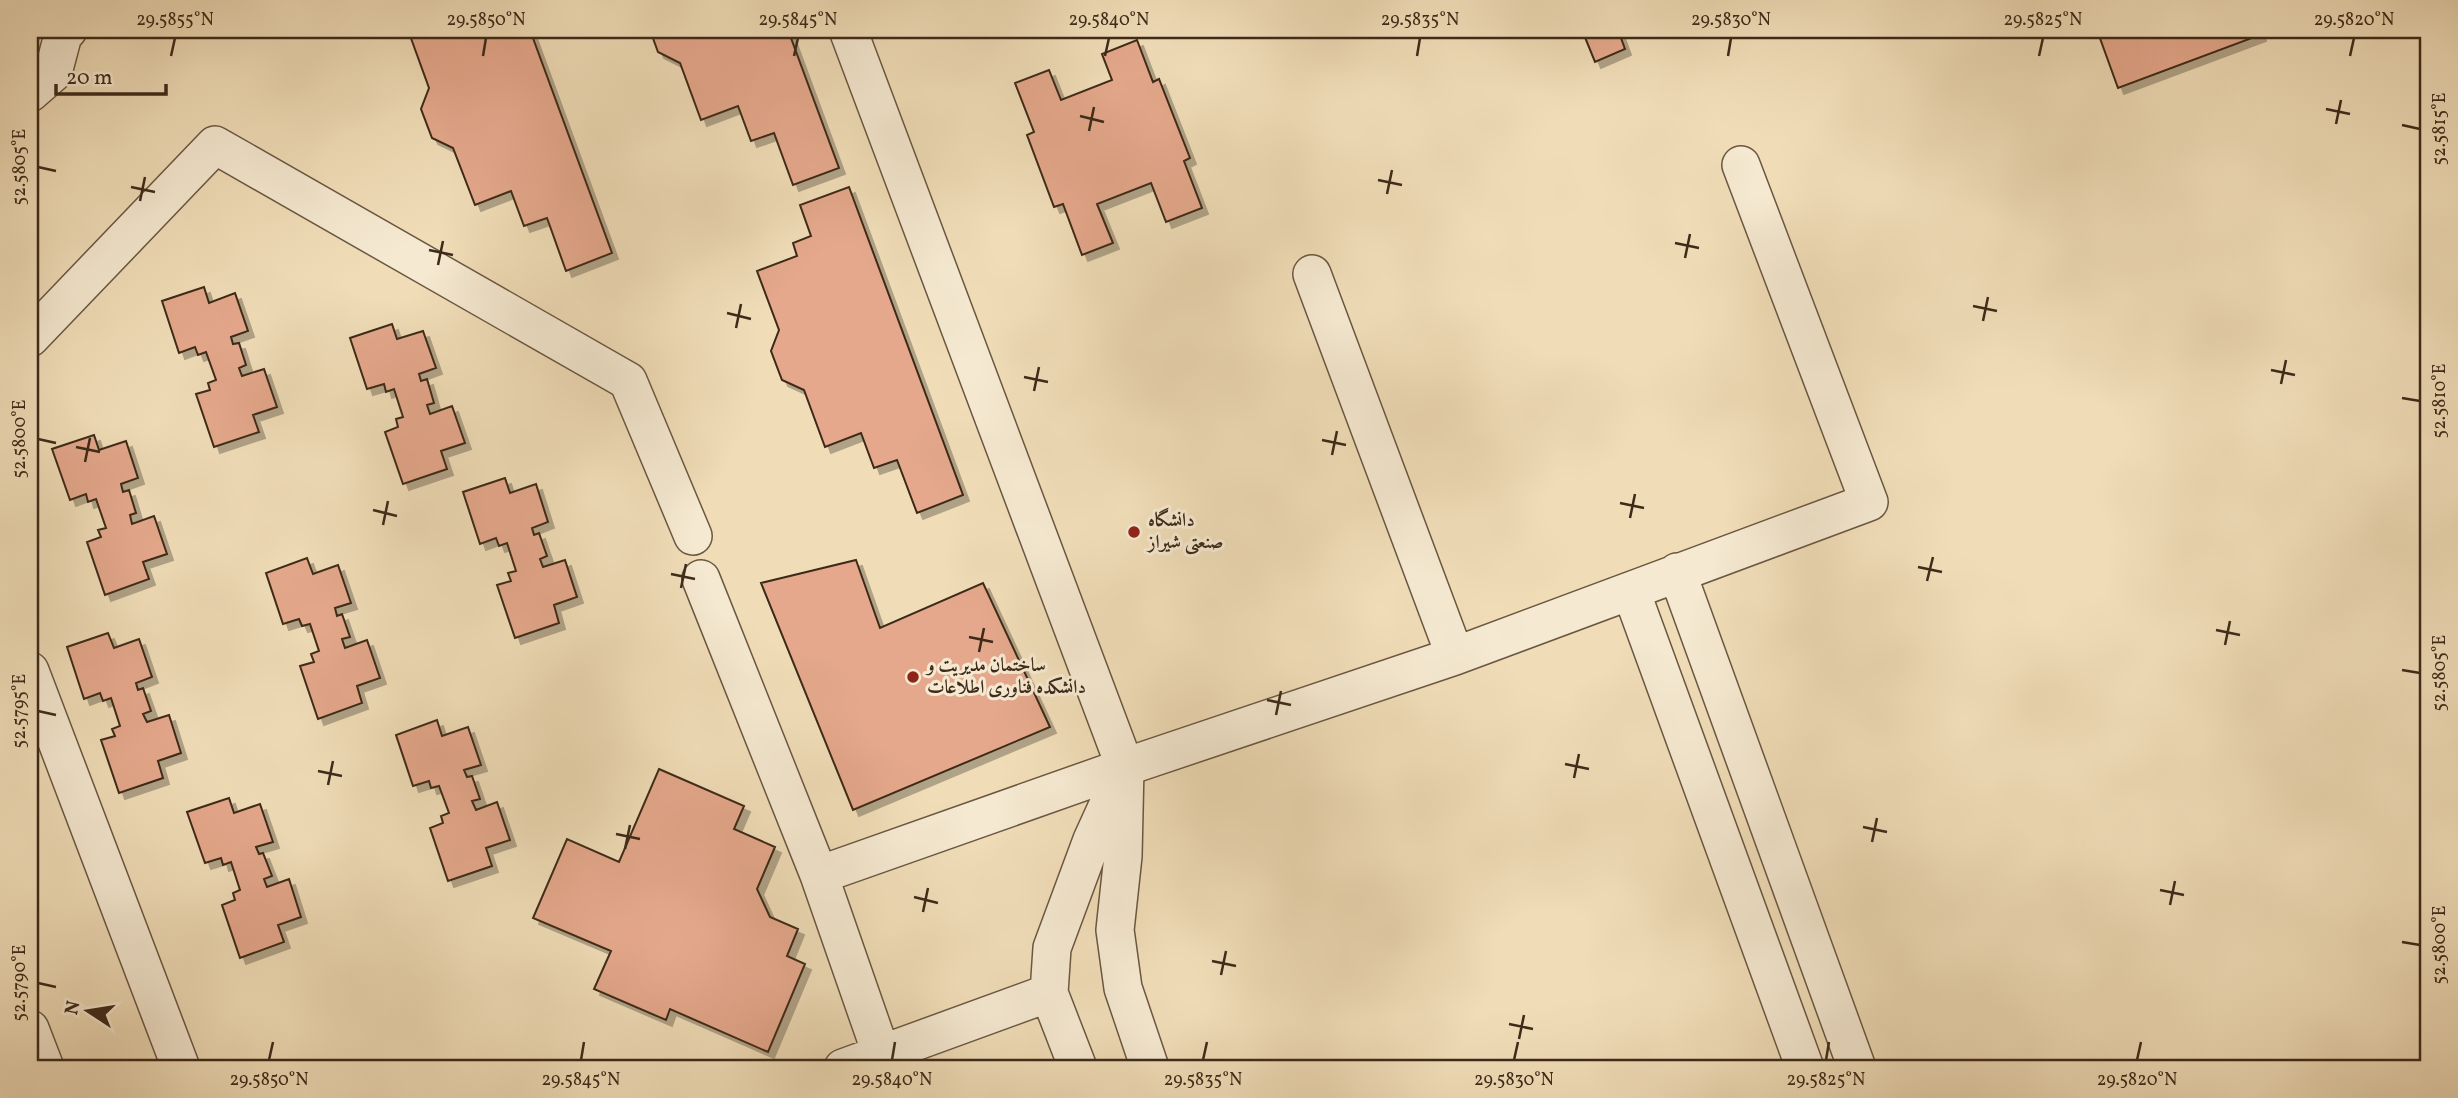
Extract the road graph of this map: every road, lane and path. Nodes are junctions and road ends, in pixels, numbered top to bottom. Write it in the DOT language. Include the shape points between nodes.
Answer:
graph roads {
  1 [pos="68,30"];
  2 [pos="848,30"];
  3 [pos="30,93"];
  4 [pos="1741,165"];
  5 [pos="1312,274"];
  6 [pos="30,338"];
  7 [pos="693,536"];
  8 [pos="1677,572"];
  9 [pos="701,579"];
  10 [pos="1631,591"];
  11 [pos="1455,656"];
  12 [pos="30,671"];
  13 [pos="1125,767"];
  14 [pos="819,875"];
  15 [pos="1049,993"];
  16 [pos="30,1029"];
  17 [pos="881,1053"];
  18 [pos="45,1068"];
  19 [pos="181,1068"];
  20 [pos="843,1068"];
  21 [pos="1078,1068"];
  22 [pos="1150,1068"];
  23 [pos="1805,1068"];
  24 [pos="1857,1068"];
  1 -- 3 [label="street" via="52,73"];
  2 -- 13 [label="street"];
  4 -- 8 [label="street" via="1869,502"];
  5 -- 11 [label="street"];
  6 -- 7 [label="street" via="215,145 628,381"];
  8 -- 10 [label="street"];
  8 -- 24 [label="street"];
  9 -- 14 [label="street"];
  10 -- 11 [label="street"];
  10 -- 23 [label="street"];
  11 -- 13 [label="street"];
  12 -- 19 [label="street"];
  13 -- 14 [label="street"];
  13 -- 15 [label="street" via="1052,948"];
  13 -- 22 [label="street" via="1115,930 1123,988"];
  14 -- 17 [label="street"];
  15 -- 17 [label="street"];
  15 -- 21 [label="street"];
  16 -- 18 [label="street"];
  17 -- 20 [label="street"];
}
